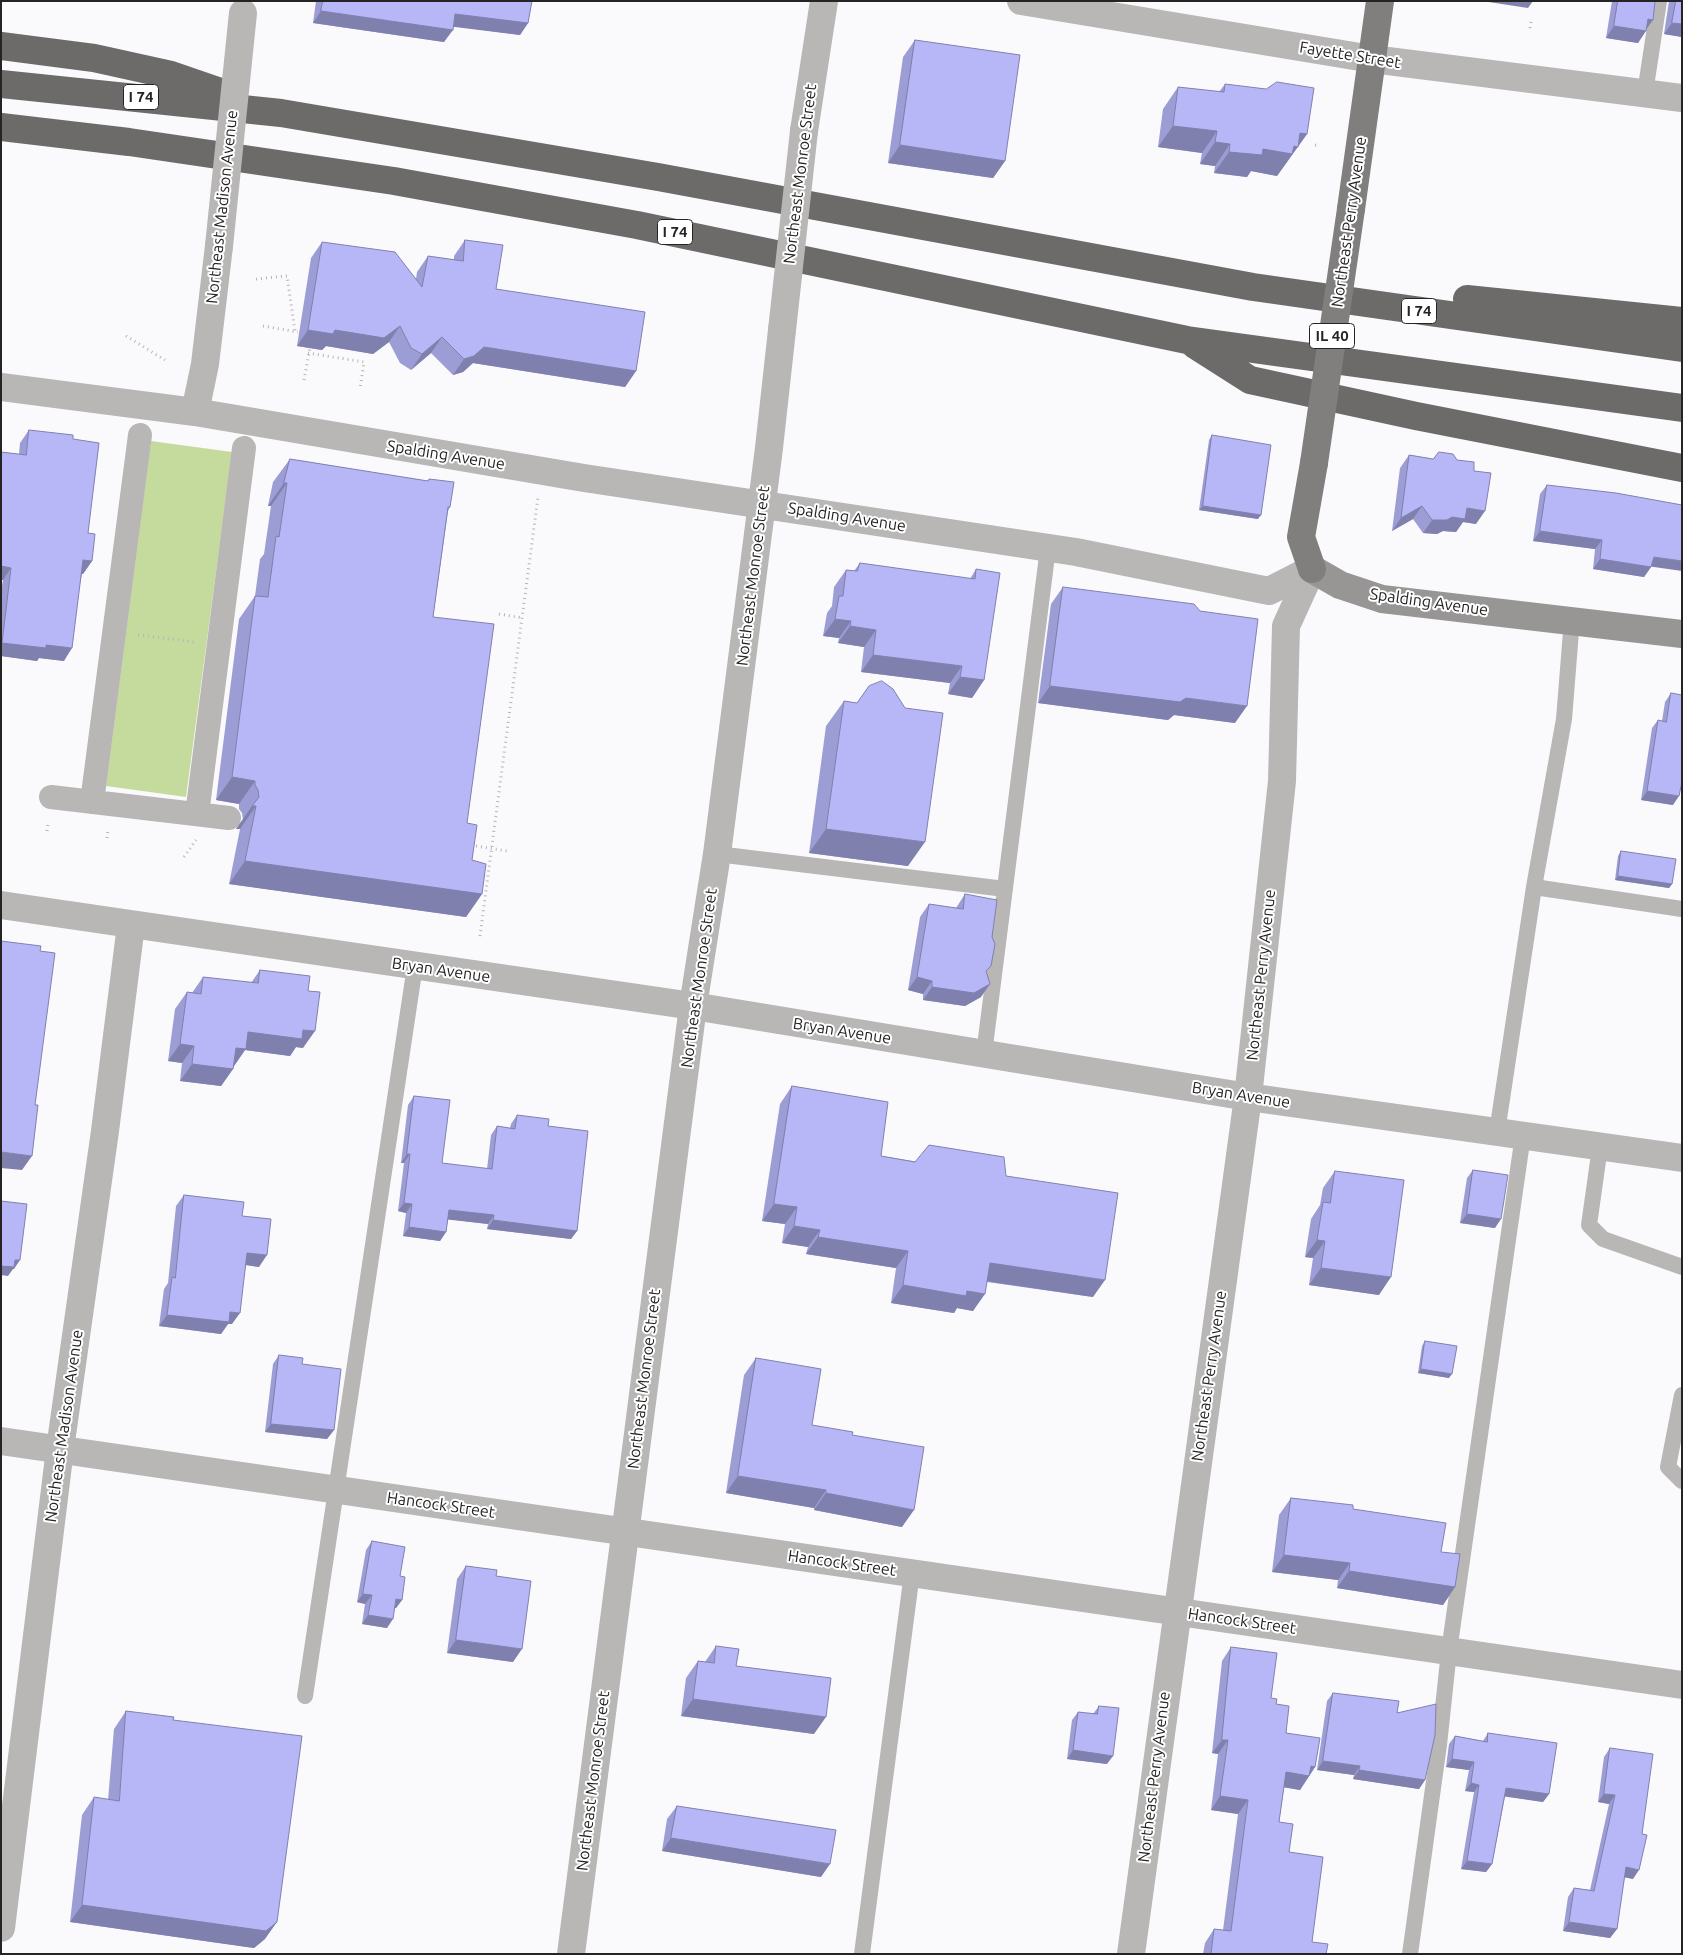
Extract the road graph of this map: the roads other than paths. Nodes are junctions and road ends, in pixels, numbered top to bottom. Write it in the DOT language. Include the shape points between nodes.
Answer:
graph roads {
  1 [pos="824,1"];
  2 [pos="1021,1"];
  3 [pos="1380,1"];
  4 [pos="1659,1"];
  5 [pos="244,7"];
  6 [pos="1115,9"];
  7 [pos="1,46"];
  8 [pos="1372,59"];
  9 [pos="1,84"];
  10 [pos="1645,93"];
  11 [pos="1682,98"];
  12 [pos="281,113"];
  13 [pos="1,127"];
  14 [pos="1,138"];
  15 [pos="158,146"];
  16 [pos="1157,268"];
  17 [pos="1682,321"];
  18 [pos="1187,340"];
  19 [pos="1682,348"];
  20 [pos="1,387"];
  21 [pos="1682,408"];
  22 [pos="196,412"];
  23 [pos="140,435"];
  24 [pos="244,448"];
  25 [pos="1682,468"];
  26 [pos="762,504"];
  27 [pos="1048,548"];
  28 [pos="1312,569"];
  29 [pos="1572,619"];
  30 [pos="1682,634"];
  31 [pos="51,797"];
  32 [pos="92,802"];
  33 [pos="197,814"];
  34 [pos="229,818"];
  35 [pos="717,854"];
  36 [pos="1534,887"];
  37 [pos="1005,889"];
  38 [pos="1,905"];
  39 [pos="1682,909"];
  40 [pos="131,925"];
  41 [pos="414,966"];
  42 [pos="693,1006"];
  43 [pos="984,1054"];
  44 [pos="1248,1097"];
  45 [pos="1496,1132"];
  46 [pos="1523,1136"];
  47 [pos="1600,1146"];
  48 [pos="1682,1158"];
  49 [pos="1682,1267"];
  50 [pos="1682,1396"];
  51 [pos="1,1441"];
  52 [pos="60,1449"];
  53 [pos="1682,1481"];
  54 [pos="336,1490"];
  55 [pos="624,1532"];
  56 [pos="912,1573"];
  57 [pos="1176,1611"];
  58 [pos="1449,1651"];
  59 [pos="1682,1685"];
  60 [pos="305,1696"];
  61 [pos="1,1928"];
  62 [pos="571,1954"];
  63 [pos="862,1954"];
  64 [pos="1131,1954"];
  65 [pos="1410,1954"];
  1 -- 26 [label="street, Northeast Monroe Street, bridge" via="804,131"];
  2 -- 6 [label="street, Fayette Street"];
  3 -- 8 [label="main road, Northeast Perry Avenue / IL 40"];
  4 -- 10 [label="lane"];
  5 -- 22 [label="street, Northeast Madison Avenue, bridge" via="219,246"];
  6 -- 8 [label="street, Fayette Street"];
  7 -- 12 [label="highway" via="94,58 171,75"];
  8 -- 10 [label="street, Fayette Street"];
  8 -- 28 [label="main road, Northeast Perry Avenue / IL 40, bridge" via="1301,537"];
  9 -- 12 [label="highway, I 74"];
  10 -- 11 [label="street, Fayette Street"];
  12 -- 16 [label="highway, I 74" via="658,177"];
  13 -- 15 [label="highway, I 74"];
  14 -- 15 [label="highway"];
  15 -- 18 [label="highway, I 74" via="394,181 637,224"];
  16 -- 17 [label="highway"];
  16 -- 19 [label="highway, I 74" via="1319,297"];
  18 -- 21 [label="highway, I 74"];
  18 -- 25 [label="highway" via="1250,380"];
  20 -- 22 [label="street, Spalding Avenue"];
  22 -- 26 [label="street, Spalding Avenue" via="584,478"];
  23 -- 32 [label="street"];
  24 -- 33 [label="street"];
  26 -- 27 [label="street, Spalding Avenue"];
  26 -- 35 [label="street, Northeast Monroe Street"];
  27 -- 28 [label="street, Spalding Avenue" via="1269,591"];
  27 -- 37 [label="lane"];
  28 -- 29 [label="main road, Spalding Avenue" via="1340,585 1382,598"];
  28 -- 44 [label="street, Northeast Perry Avenue" via="1286,626 1282,781"];
  29 -- 30 [label="main road, Spalding Avenue"];
  29 -- 36 [label="lane" via="1564,720"];
  31 -- 32 [label="street"];
  32 -- 33 [label="street"];
  33 -- 34 [label="street"];
  35 -- 37 [label="lane"];
  35 -- 42 [label="street, Northeast Monroe Street"];
  36 -- 39 [label="lane"];
  36 -- 45 [label="lane"];
  37 -- 43 [label="lane"];
  38 -- 40 [label="street, Bryan Avenue"];
  40 -- 41 [label="street, Bryan Avenue"];
  40 -- 52 [label="street, Northeast Madison Avenue"];
  41 -- 42 [label="street, Bryan Avenue"];
  41 -- 54 [label="lane"];
  42 -- 43 [label="street, Bryan Avenue"];
  42 -- 55 [label="street, Northeast Monroe Street"];
  43 -- 44 [label="street, Bryan Avenue"];
  44 -- 45 [label="street, Bryan Avenue"];
  44 -- 57 [label="street, Northeast Perry Avenue"];
  45 -- 46 [label="street, Bryan Avenue"];
  46 -- 47 [label="street, Bryan Avenue"];
  46 -- 58 [label="lane"];
  47 -- 48 [label="street, Bryan Avenue"];
  47 -- 49 [label="lane" via="1589,1225 1604,1239"];
  50 -- 53 [label="lane" via="1668,1467"];
  51 -- 52 [label="street, Hancock Street"];
  52 -- 54 [label="street, Hancock Street"];
  52 -- 61 [label="street, Northeast Madison Avenue"];
  54 -- 55 [label="street, Hancock Street"];
  54 -- 60 [label="lane"];
  55 -- 56 [label="street, Hancock Street"];
  55 -- 62 [label="street, Northeast Monroe Street"];
  56 -- 57 [label="street, Hancock Street"];
  56 -- 63 [label="lane"];
  57 -- 58 [label="street, Hancock Street"];
  57 -- 64 [label="street, Northeast Perry Avenue"];
  58 -- 59 [label="street, Hancock Street"];
  58 -- 65 [label="lane"];
}
